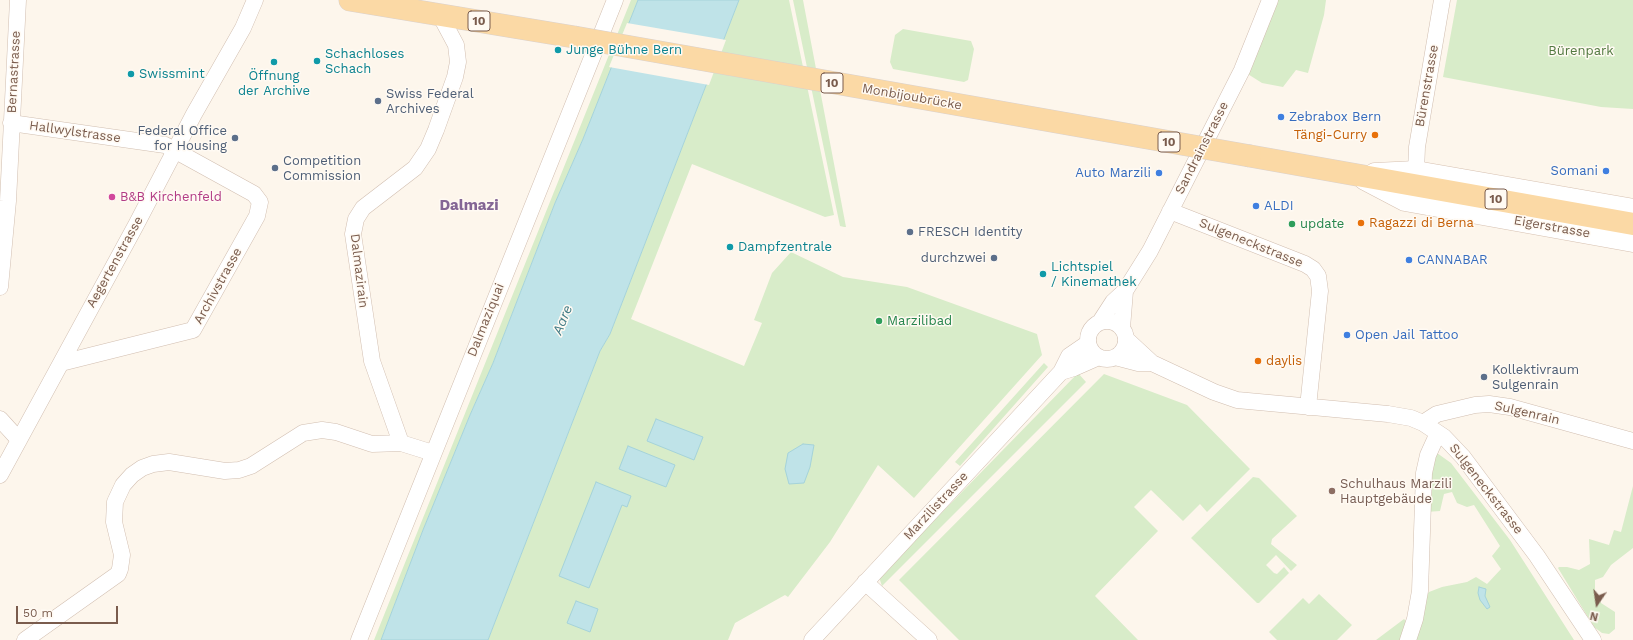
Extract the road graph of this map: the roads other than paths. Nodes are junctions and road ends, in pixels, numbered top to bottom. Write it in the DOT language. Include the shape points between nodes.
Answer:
graph roads {
  1 [pos="18,0"];
  2 [pos="255,0"];
  3 [pos="350,0"];
  4 [pos="615,0"];
  5 [pos="1270,0"];
  6 [pos="1442,0"];
  7 [pos="440,15"];
  8 [pos="11,123"];
  9 [pos="175,150"];
  10 [pos="1250,156"];
  11 [pos="1416,172"];
  12 [pos="1358,175"];
  13 [pos="260,206"];
  14 [pos="1633,210"];
  15 [pos="1170,211"];
  16 [pos="1633,224"];
  17 [pos="1633,241"];
  18 [pos="0,287"];
  19 [pos="1125,291"];
  20 [pos="1100,322"];
  21 [pos="1124,333"];
  22 [pos="1088,343"];
  23 [pos="1099,357"];
  24 [pos="1115,357"];
  25 [pos="61,362"];
  26 [pos="1152,363"];
  27 [pos="1061,372"];
  28 [pos="1308,407"];
  29 [pos="0,419"];
  30 [pos="1423,423"];
  31 [pos="1438,433"];
  32 [pos="19,440"];
  33 [pos="1633,441"];
  34 [pos="401,443"];
  35 [pos="433,454"];
  36 [pos="0,475"];
  37 [pos="865,582"];
  38 [pos="924,638"];
  39 [pos="26,640"];
  40 [pos="359,640"];
  41 [pos="812,640"];
  42 [pos="1408,640"];
  43 [pos="1593,640"];
  1 -- 8 [label="street, Bernastrasse"];
  2 -- 9 [label="street, Aegertenstrasse" via="243,28"];
  3 -- 7 [label="main road, 10"];
  4 -- 35 [label="street, Dalmaziquai"];
  5 -- 15 [label="street, Sandrainstrasse" via="1242,70"];
  6 -- 11 [label="street, Bürenstrasse" via="1417,147"];
  7 -- 10 [label="main road, Monbijoubrücke / 10, bridge"];
  7 -- 34 [label="street, Dalmazirain" via="454,41 458,59 432,141 421,160 406,176 363,208 356,219 353,234 372,361"];
  8 -- 9 [label="street, Hallwylstrasse" via="165,145"];
  8 -- 18 [label="street, Bernastrasse" via="8,201"];
  9 -- 13 [label="street, Hallwylstrasse" via="254,194 259,199"];
  9 -- 25 [label="street, Aegertenstrasse"];
  10 -- 12 [label="main road, Eigerstrasse / 10"];
  11 -- 12 [label="main road, Eigerstrasse"];
  11 -- 14 [label="main road, Eigerstrasse"];
  12 -- 16 [label="main road, Eigerstrasse / 10"];
  12 -- 17 [label="main road, Eigerstrasse" via="1405,200"];
  13 -- 25 [label="street, Archivstrasse" via="257,216 193,330"];
  15 -- 19 [label="street, Sandrainstrasse" via="1150,251"];
  15 -- 28 [label="street, Sulgeneckstrasse" via="1305,264 1318,276 1320,291"];
  19 -- 20 [label="street, Sandrainstrasse" via="1113,302"];
  19 -- 21 [label="street, Sandrainstrasse"];
  20 -- 21 [label="street" via="1110,321 1119,324"];
  20 -- 22 [label="street" via="1089,331"];
  21 -- 24 [label="street" via="1124,350"];
  21 -- 26 [label="street, Sulgeneckstrasse"];
  22 -- 23 [label="street" via="1092,352"];
  22 -- 27 [label="street, Marzilistrasse" via="1069,356"];
  23 -- 24 [label="street"];
  23 -- 27 [label="street, Marzilistrasse"];
  24 -- 26 [label="street, Sulgeneckstrasse" via="1138,363"];
  25 -- 32 [label="street, Aegertenstrasse"];
  26 -- 28 [label="street, Sulgeneckstrasse" via="1237,400"];
  27 -- 37 [label="street, Marzilistrasse"];
  28 -- 30 [label="street, Sulgeneckstrasse" via="1388,414"];
  29 -- 32 [label="street"];
  30 -- 31 [label="street, Sulgeneckstrasse"];
  30 -- 33 [label="street, Sulgenrain" via="1437,414 1489,404 1510,407"];
  31 -- 42 [label="street" via="1428,455 1424,473 1420,591"];
  31 -- 43 [label="street, Sulgeneckstrasse" via="1463,457 1537,556"];
  32 -- 36 [label="street"];
  34 -- 35 [label="street"];
  34 -- 39 [label="street" via="372,444 336,432 316,430 297,436 251,466 239,470 225,471 169,462 142,468 123,484 116,502 114,522 122,555 118,574"];
  35 -- 40 [label="street, Dalmaziquai"];
  37 -- 38 [label="street"];
  37 -- 41 [label="street, Marzilistrasse"];
}
